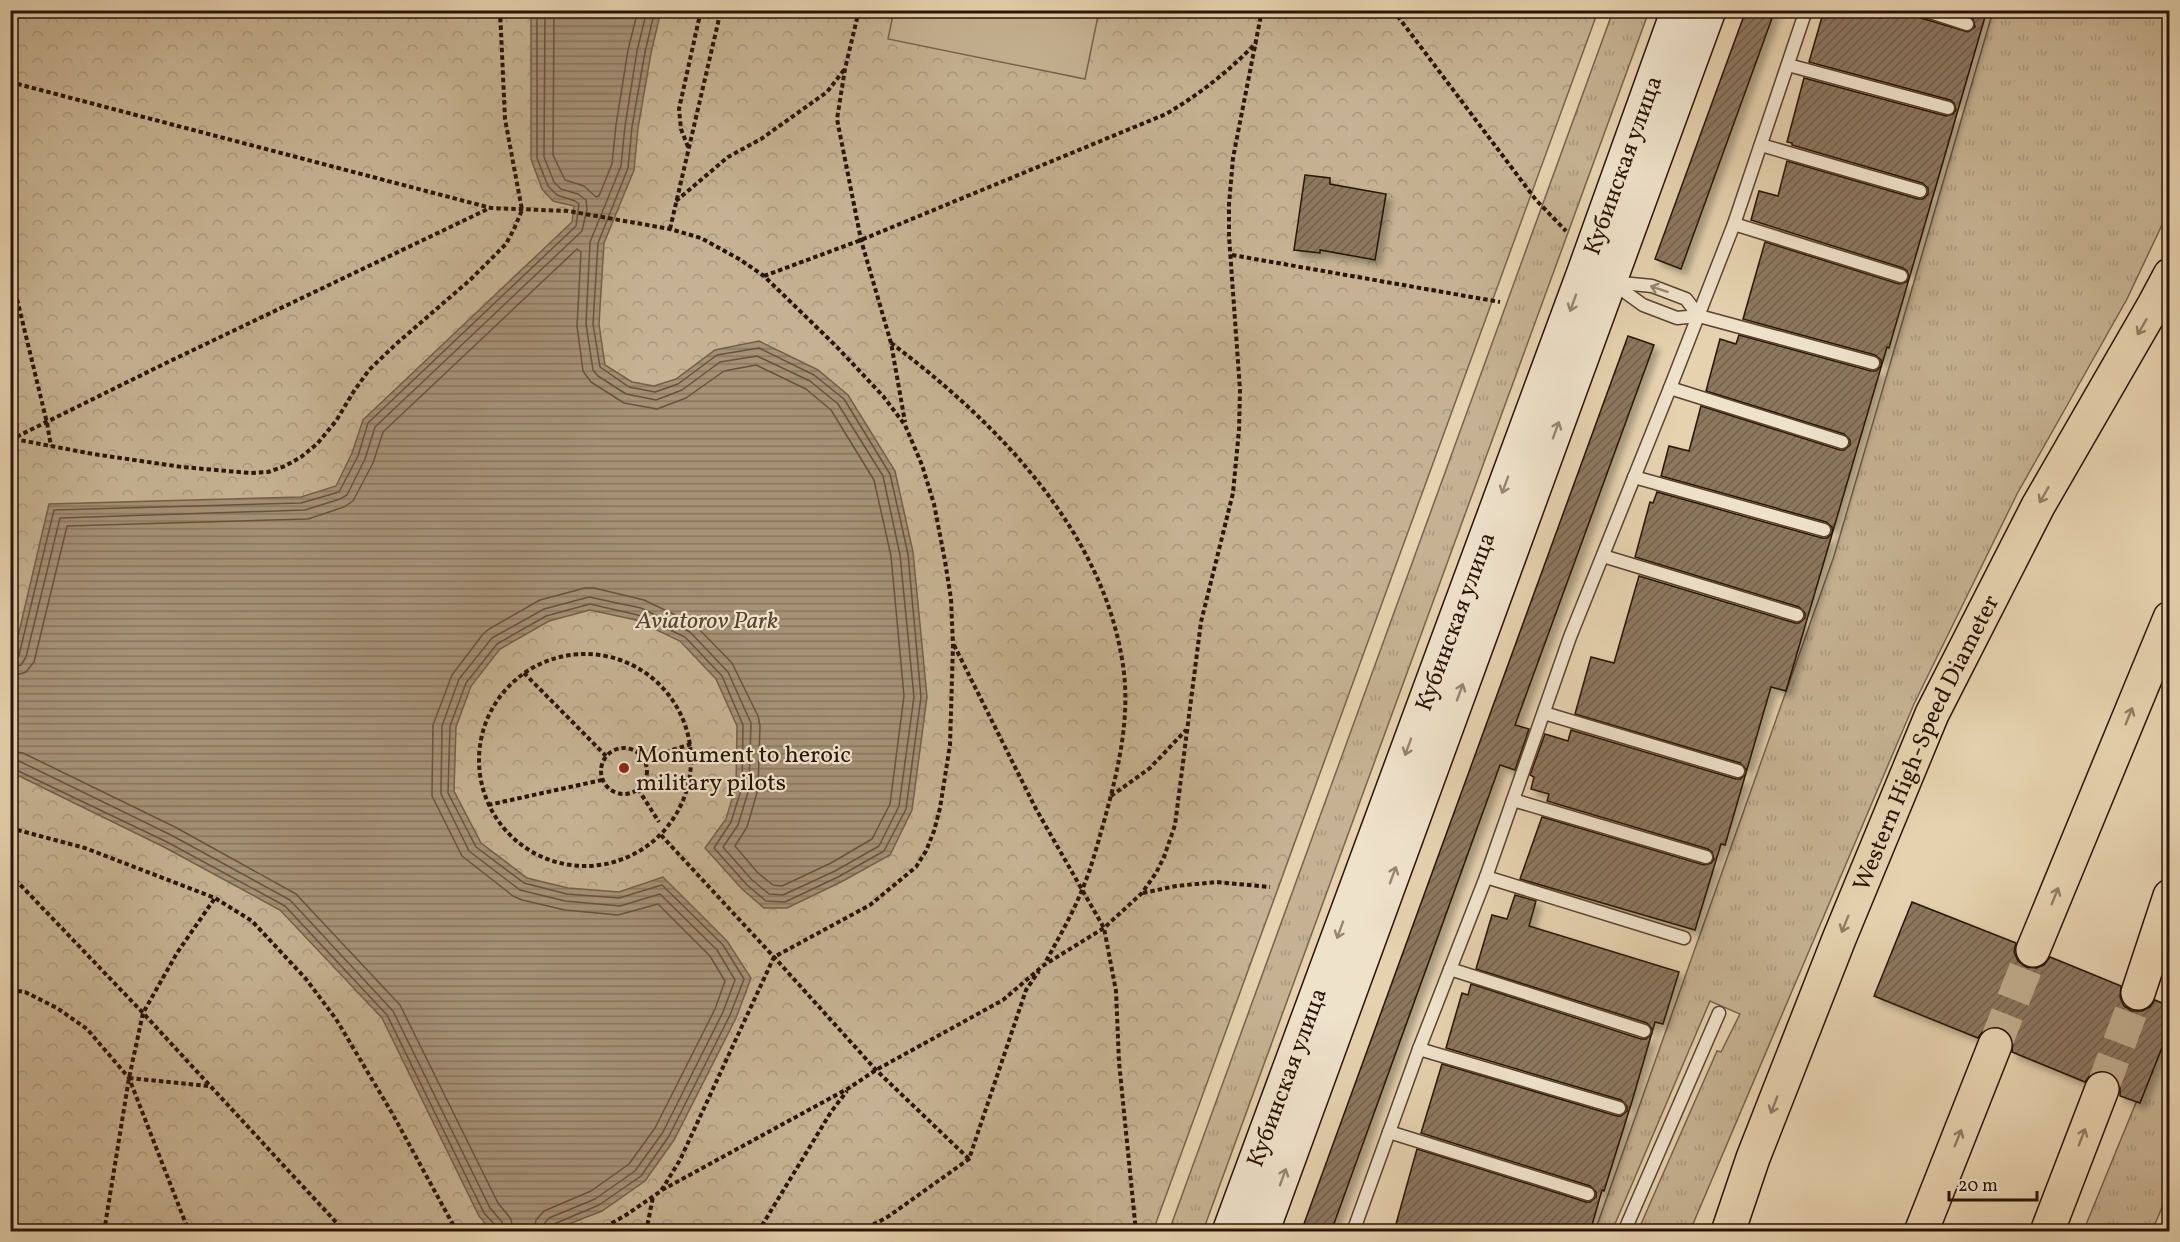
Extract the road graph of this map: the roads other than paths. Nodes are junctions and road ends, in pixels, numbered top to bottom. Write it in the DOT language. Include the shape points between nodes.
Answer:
graph roads {
  1 [pos="1678,10"];
  2 [pos="1709,10"];
  3 [pos="1806,10"];
  4 [pos="1924,10"];
  5 [pos="1967,24"];
  6 [pos="1788,64"];
  7 [pos="1947,108"];
  8 [pos="1761,145"];
  9 [pos="1920,191"];
  10 [pos="1734,224"];
  11 [pos="2169,275"];
  12 [pos="1901,276"];
  13 [pos="1597,277"];
  14 [pos="1699,316"];
  15 [pos="1873,363"];
  16 [pos="1670,388"];
  17 [pos="1842,442"];
  18 [pos="1634,477"];
  19 [pos="1824,530"];
  20 [pos="1603,556"];
  21 [pos="1797,615"];
  22 [pos="2169,618"];
  23 [pos="1544,713"];
  24 [pos="1738,771"];
  25 [pos="1513,800"];
  26 [pos="1706,857"];
  27 [pos="1486,877"];
  28 [pos="2169,896"];
  29 [pos="1684,938"];
  30 [pos="2033,950"];
  31 [pos="1450,969"];
  32 [pos="2138,993"];
  33 [pos="1719,1012"];
  34 [pos="1644,1031"];
  35 [pos="1995,1045"];
  36 [pos="1419,1049"];
  37 [pos="2102,1089"];
  38 [pos="1619,1108"];
  39 [pos="1389,1132"];
  40 [pos="1753,1158"];
  41 [pos="1588,1194"];
  42 [pos="1229,1232"];
  43 [pos="1262,1232"];
  44 [pos="1353,1232"];
  45 [pos="1624,1232"];
  46 [pos="1719,1232"];
  47 [pos="1728,1232"];
  48 [pos="1921,1232"];
  49 [pos="2047,1232"];
  1 -- 13 [label="main road, Кубинская улица"];
  2 -- 13 [label="main road, Кубинская улица"];
  3 -- 6 [label="lane"];
  4 -- 5 [label="lane"];
  6 -- 7 [label="lane"];
  6 -- 8 [label="lane"];
  8 -- 9 [label="lane"];
  8 -- 10 [label="lane"];
  10 -- 12 [label="lane"];
  10 -- 14 [label="lane"];
  11 -- 40 [label="main road, Western High-Speed Diameter, one-way" via="2038,506 1932,714"];
  13 -- 14 [label="lane" via="1643,305 1677,318"];
  14 -- 13 [label="lane, one-way" via="1686,299 1652,286"];
  13 -- 42 [label="main road, Кубинская улица, one-way"];
  43 -- 13 [label="main road, Кубинская улица, one-way"];
  14 -- 15 [label="lane"];
  14 -- 16 [label="lane"];
  16 -- 17 [label="lane"];
  16 -- 18 [label="lane"];
  18 -- 19 [label="lane"];
  18 -- 20 [label="lane"];
  20 -- 21 [label="lane"];
  20 -- 23 [label="lane"];
  30 -- 22 [label="main road, one-way"];
  23 -- 24 [label="lane"];
  23 -- 25 [label="lane"];
  25 -- 26 [label="lane"];
  25 -- 27 [label="lane"];
  27 -- 29 [label="lane"];
  27 -- 31 [label="lane"];
  28 -- 32 [label="main road"];
  31 -- 34 [label="lane"];
  31 -- 36 [label="lane"];
  33 -- 45 [label="lane"];
  48 -- 35 [label="main road, one-way"];
  36 -- 38 [label="lane"];
  36 -- 39 [label="lane"];
  49 -- 37 [label="main road, one-way"];
  39 -- 41 [label="lane"];
  39 -- 44 [label="lane"];
  40 -- 46 [label="main road"];
  40 -- 47 [label="main road, Western High-Speed Diameter"];
}
